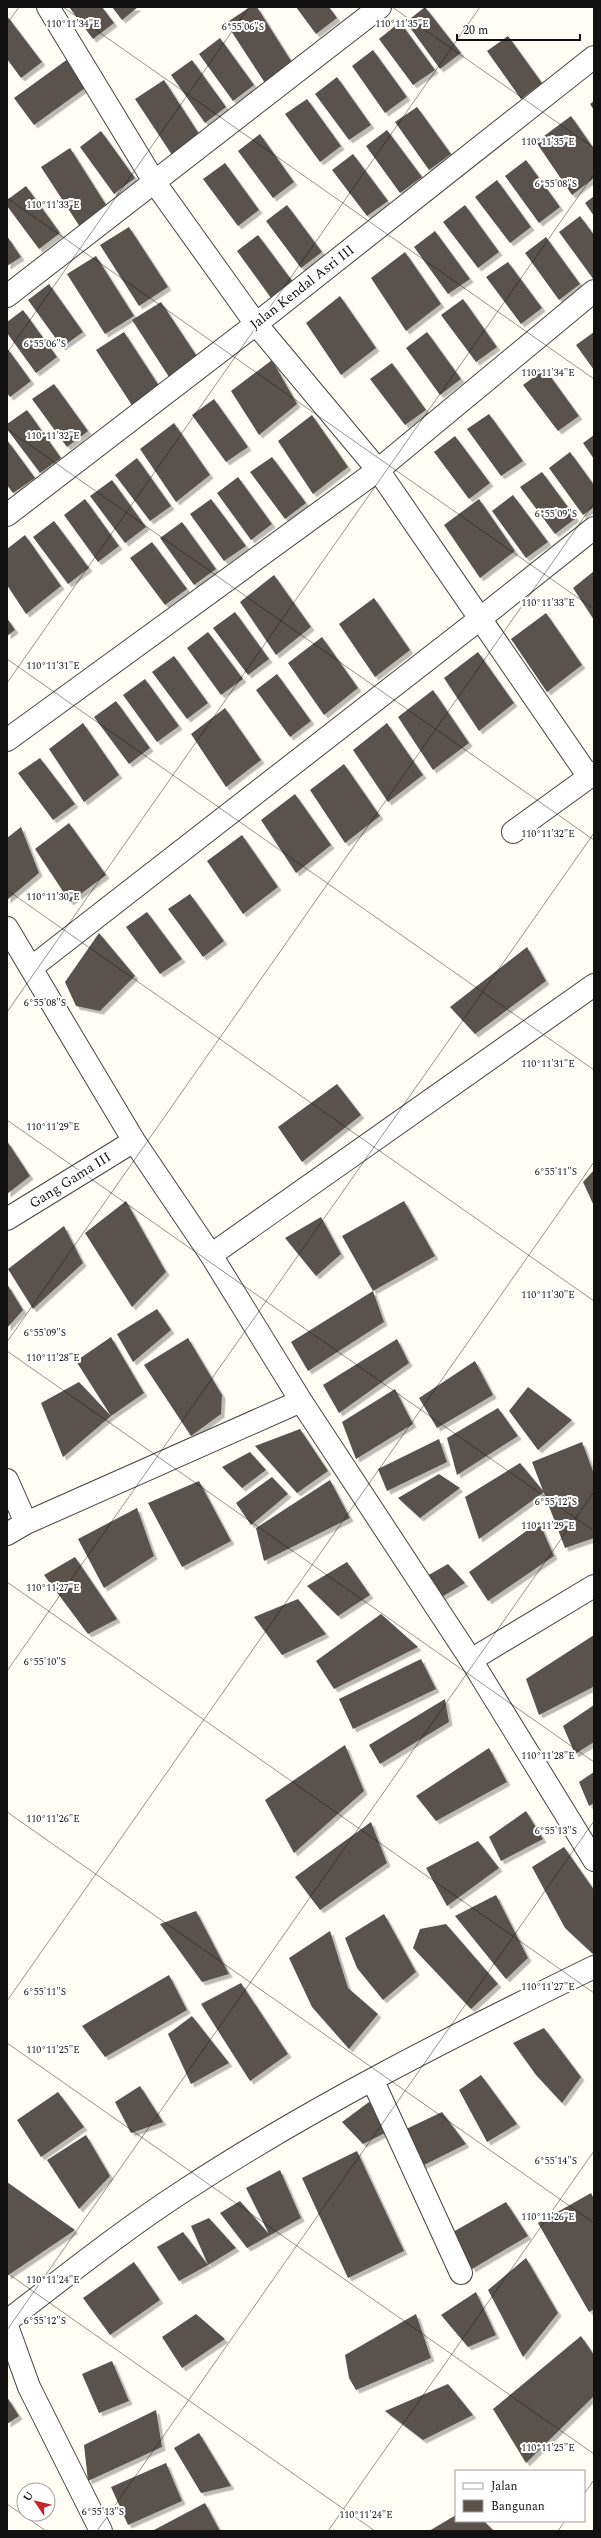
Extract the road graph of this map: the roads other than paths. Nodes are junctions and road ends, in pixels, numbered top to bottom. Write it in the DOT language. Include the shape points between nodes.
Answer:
graph roads {
  1 [pos="48,7"];
  2 [pos="380,7"];
  3 [pos="594,57"];
  4 [pos="155,183"];
  5 [pos="594,291"];
  6 [pos="7,296"];
  7 [pos="256,324"];
  8 [pos="378,470"];
  9 [pos="7,515"];
  10 [pos="594,528"];
  11 [pos="481,618"];
  12 [pos="7,740"];
  13 [pos="591,775"];
  14 [pos="513,832"];
  15 [pos="7,928"];
  16 [pos="31,968"];
  17 [pos="594,985"];
  18 [pos="134,1141"];
  19 [pos="7,1219"];
  20 [pos="211,1255"];
  21 [pos="301,1401"];
  22 [pos="7,1480"];
  23 [pos="26,1523"];
  24 [pos="7,1534"];
  25 [pos="594,1586"];
  26 [pos="470,1660"];
  27 [pos="594,1860"];
  28 [pos="594,1966"];
  29 [pos="372,2081"];
  30 [pos="461,2273"];
  31 [pos="7,2320"];
  32 [pos="7,2326"];
  33 [pos="101,2531"];
  1 -- 4 [label="street"];
  2 -- 4 [label="street"];
  3 -- 7 [label="street, Jalan Kendal Asri III"];
  4 -- 6 [label="street"];
  4 -- 7 [label="street"];
  5 -- 8 [label="street"];
  7 -- 8 [label="street"];
  7 -- 9 [label="street, Jalan Kendal Asri III"];
  8 -- 11 [label="street"];
  8 -- 12 [label="street"];
  10 -- 11 [label="street"];
  11 -- 13 [label="street"];
  11 -- 16 [label="street"];
  13 -- 14 [label="street"];
  15 -- 16 [label="street"];
  16 -- 18 [label="street"];
  17 -- 20 [label="street"];
  18 -- 19 [label="street, Gang Gama III"];
  18 -- 20 [label="street"];
  20 -- 21 [label="street"];
  21 -- 23 [label="street"];
  21 -- 26 [label="street"];
  22 -- 23 [label="street"];
  23 -- 24 [label="street"];
  25 -- 26 [label="street"];
  26 -- 27 [label="street"];
  28 -- 29 [label="street"];
  29 -- 30 [label="street"];
  29 -- 31 [label="street" via="301,2120 185,2190"];
  32 -- 33 [label="street" via="29,2387"];
}
